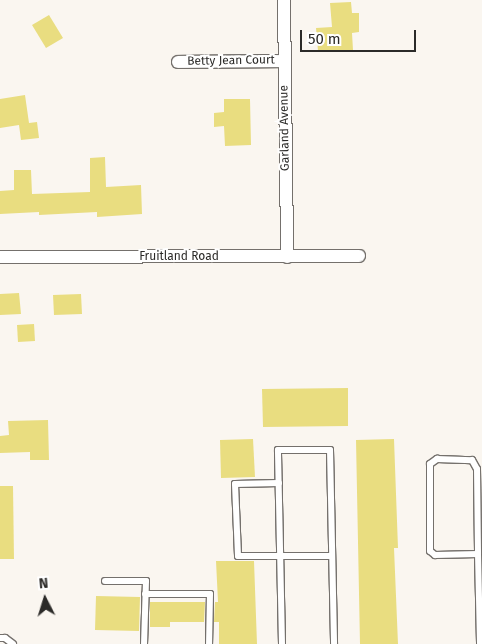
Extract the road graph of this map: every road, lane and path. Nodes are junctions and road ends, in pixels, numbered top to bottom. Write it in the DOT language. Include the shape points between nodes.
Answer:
graph roads {
  1 [pos="284,0"];
  2 [pos="284,60"];
  3 [pos="178,62"];
  4 [pos="359,256"];
  5 [pos="0,257"];
  6 [pos="287,257"];
  7 [pos="279,483"];
  8 [pos="478,554"];
  9 [pos="280,556"];
  10 [pos="332,556"];
  11 [pos="105,581"];
  12 [pos="145,594"];
  13 [pos="0,638"];
  14 [pos="13,644"];
  15 [pos="144,644"];
  16 [pos="209,644"];
  17 [pos="282,644"];
  18 [pos="334,644"];
  19 [pos="480,644"];
  1 -- 2 [label="street, Garland Avenue"];
  2 -- 3 [label="street, Betty Jean Court"];
  2 -- 6 [label="street, Garland Avenue"];
  4 -- 6 [label="street, Fruitland Road"];
  5 -- 6 [label="street, Fruitland Road"];
  7 -- 9 [label="lane"];
  7 -- 9 [label="lane" via="235,484 238,556"];
  7 -- 10 [label="lane" via="278,450 330,450"];
  8 -- 8 [label="lane" via="477,469 472,460 437,458 430,464 430,551 435,555"];
  8 -- 19 [label="lane"];
  9 -- 10 [label="lane"];
  9 -- 17 [label="lane"];
  10 -- 18 [label="lane"];
  11 -- 12 [label="lane" via="146,581"];
  12 -- 15 [label="lane"];
  12 -- 16 [label="lane" via="210,594"];
  13 -- 14 [label="lane"];
}
